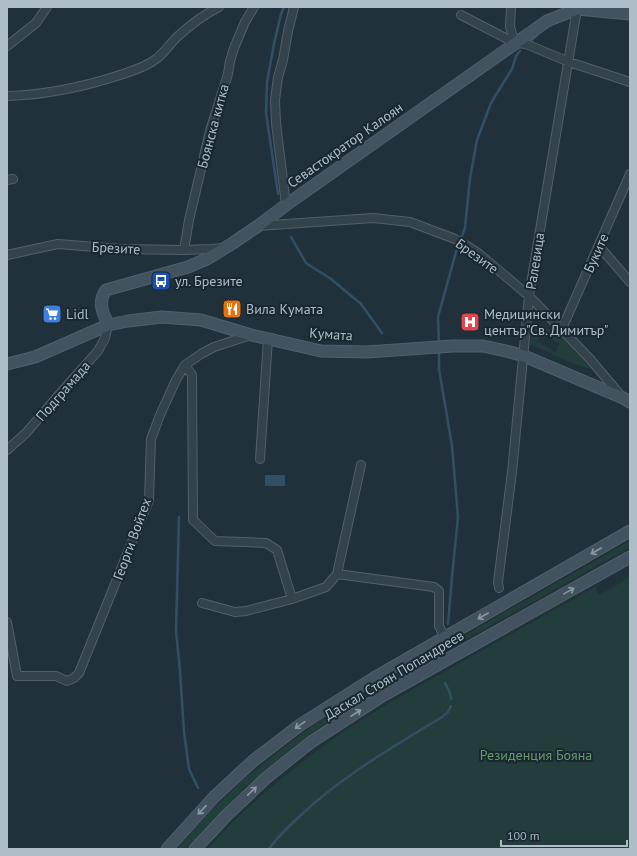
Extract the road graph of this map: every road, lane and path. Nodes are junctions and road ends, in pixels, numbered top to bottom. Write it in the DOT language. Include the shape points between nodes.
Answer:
graph roads {
  1 [pos="48,7"];
  2 [pos="219,7"];
  3 [pos="254,7"];
  4 [pos="294,7"];
  5 [pos="511,7"];
  6 [pos="578,8"];
  7 [pos="630,14"];
  8 [pos="461,15"];
  9 [pos="515,43"];
  10 [pos="7,46"];
  11 [pos="569,62"];
  12 [pos="630,82"];
  13 [pos="7,96"];
  14 [pos="630,174"];
  15 [pos="286,205"];
  16 [pos="258,226"];
  17 [pos="599,246"];
  18 [pos="226,247"];
  19 [pos="184,250"];
  20 [pos="7,255"];
  21 [pos="630,282"];
  22 [pos="529,296"];
  23 [pos="108,325"];
  24 [pos="561,331"];
  25 [pos="251,335"];
  26 [pos="268,339"];
  27 [pos="524,356"];
  28 [pos="7,364"];
  29 [pos="185,365"];
  30 [pos="627,400"];
  31 [pos="7,450"];
  32 [pos="260,459"];
  33 [pos="361,465"];
  34 [pos="630,531"];
  35 [pos="630,557"];
  36 [pos="337,574"];
  37 [pos="499,588"];
  38 [pos="291,597"];
  39 [pos="202,603"];
  40 [pos="7,622"];
  41 [pos="445,638"];
  42 [pos="167,849"];
  43 [pos="195,849"];
  1 -- 10 [label="street" via="36,23"];
  2 -- 13 [label="street" via="190,25 146,65 77,87 40,94"];
  3 -- 19 [label="street, Боянска китка" via="245,22 230,60 210,131"];
  4 -- 15 [label="street" via="275,100"];
  5 -- 9 [label="street" via="510,27"];
  6 -- 7 [label="main road, Севастократор Калоян"];
  6 -- 9 [label="main road, Севастократор Калоян" via="547,21"];
  6 -- 11 [label="street, Ралевица"];
  8 -- 9 [label="street"];
  9 -- 11 [label="street" via="526,44"];
  9 -- 15 [label="main road, Севастократор Калоян"];
  11 -- 12 [label="street"];
  11 -- 22 [label="street, Ралевица"];
  14 -- 17 [label="street, Буките"];
  15 -- 16 [label="main road, Севастократор Калоян"];
  16 -- 18 [label="main road, Севастократор Калоян"];
  16 -- 22 [label="street, Брезите" via="373,218 410,222 464,244"];
  17 -- 21 [label="street"];
  17 -- 24 [label="street, Буките"];
  18 -- 19 [label="street, Брезите"];
  18 -- 23 [label="main road, Севастократор Калоян" via="188,267 106,290 102,295 102,310"];
  19 -- 20 [label="street, Брезите" via="58,244"];
  22 -- 24 [label="street, Брезите"];
  22 -- 27 [label="street, Ралевица"];
  23 -- 25 [label="main road, Кумата" via="128,320 162,317 201,320"];
  23 -- 28 [label="main road, Кумата" via="35,357"];
  23 -- 31 [label="street, Подграмада" via="98,351 26,433"];
  24 -- 30 [label="street, Брезите"];
  25 -- 26 [label="main road, Кумата"];
  25 -- 29 [label="street, Георги Войтех" via="214,347"];
  26 -- 27 [label="main road, Кумата" via="321,351 367,352 483,346"];
  26 -- 32 [label="street"];
  27 -- 30 [label="main road, Кумата"];
  27 -- 37 [label="street, Ралевица"];
  29 -- 38 [label="street" via="192,374 193,520 215,541 266,543 277,550"];
  29 -- 40 [label="street, Георги Войтех" via="151,439 149,500 79,673 68,681 56,676 17,676"];
  33 -- 36 [label="street"];
  34 -- 41 [label="main road, Даскал Стоян Попандреев, one-way"];
  43 -- 35 [label="main road, Даскал Стоян Попандреев, one-way" via="266,778 311,742 382,696"];
  36 -- 38 [label="street" via="326,587"];
  36 -- 41 [label="street, Даскал Стоян Попандреев" via="434,587 439,591 439,626"];
  38 -- 39 [label="street" via="235,612"];
  41 -- 42 [label="main road, Даскал Стоян Попандреев, one-way" via="300,724 253,761 214,797"];
}
